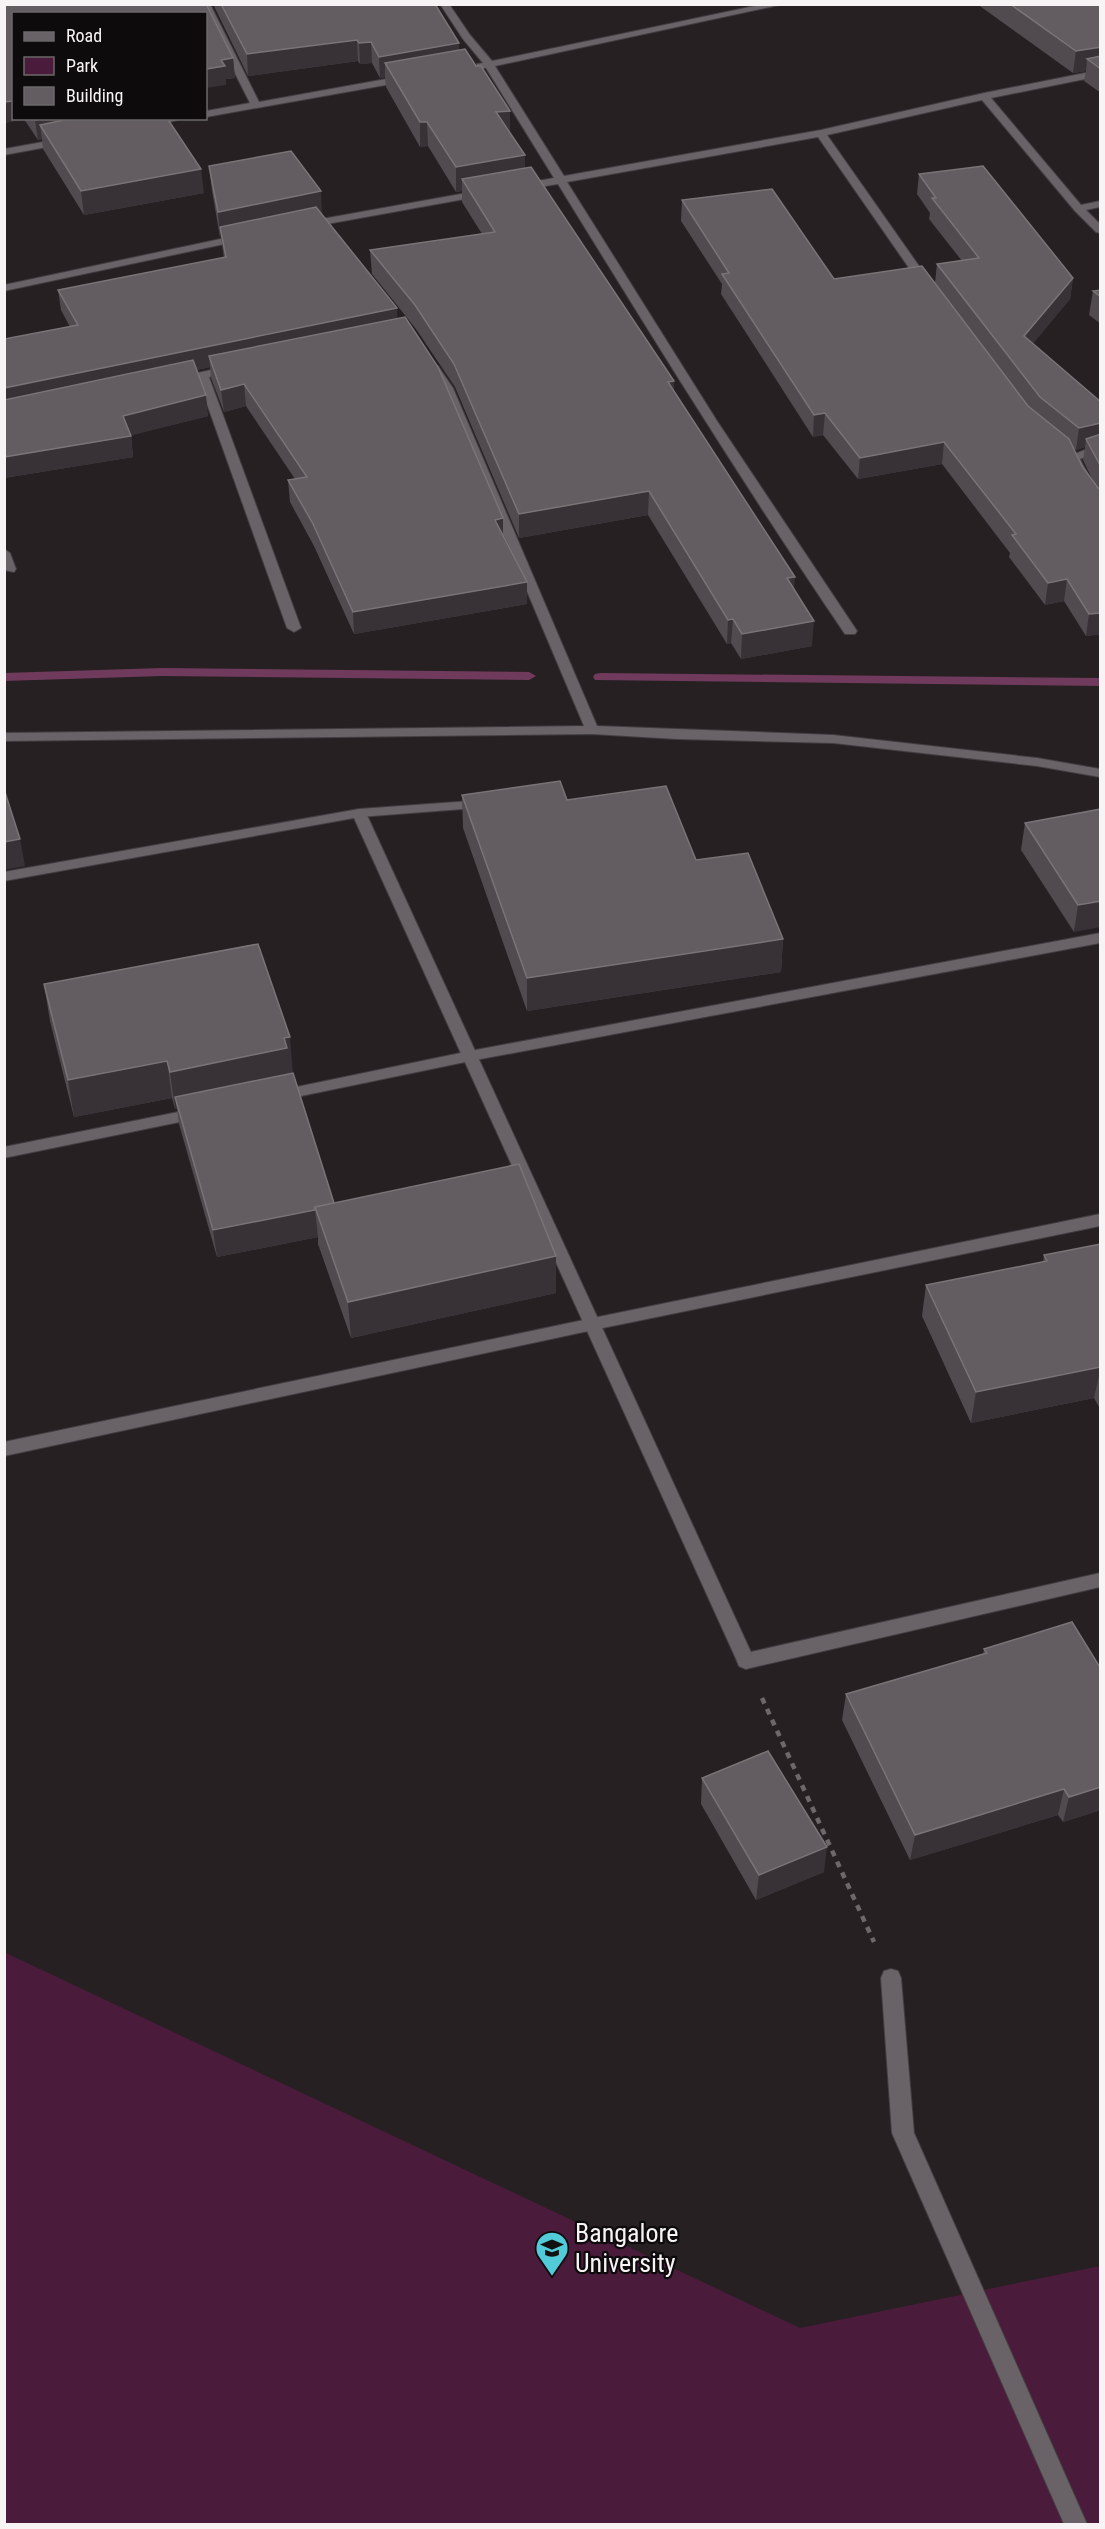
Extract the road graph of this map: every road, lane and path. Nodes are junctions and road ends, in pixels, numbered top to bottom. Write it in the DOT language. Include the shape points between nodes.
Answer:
graph roads {
  1 [pos="205,4"];
  2 [pos="444,4"];
  3 [pos="780,4"];
  4 [pos="489,64"];
  5 [pos="465,68"];
  6 [pos="1101,73"];
  7 [pos="418,76"];
  8 [pos="984,96"];
  9 [pos="255,104"];
  10 [pos="207,114"];
  11 [pos="170,120"];
  12 [pos="137,127"];
  13 [pos="68,129"];
  14 [pos="821,133"];
  15 [pos="4,152"];
  16 [pos="560,180"];
  17 [pos="515,188"];
  18 [pos="492,192"];
  19 [pos="1101,204"];
  20 [pos="1078,209"];
  21 [pos="298,226"];
  22 [pos="1101,230"];
  23 [pos="251,236"];
  24 [pos="4,288"];
  25 [pos="935,298"];
  26 [pos="429,360"];
  27 [pos="247,365"];
  28 [pos="202,375"];
  29 [pos="167,382"];
  30 [pos="1101,448"];
  31 [pos="1101,505"];
  32 [pos="4,553"];
  33 [pos="10,569"];
  34 [pos="294,628"];
  35 [pos="850,631"];
  36 [pos="592,729"];
  37 [pos="4,737"];
  38 [pos="1101,773"];
  39 [pos="501,803"];
  40 [pos="359,813"];
  41 [pos="4,877"];
  42 [pos="1101,938"];
  43 [pos="470,1056"];
  44 [pos="261,1100"];
  45 [pos="214,1109"];
  46 [pos="4,1153"];
  47 [pos="1101,1220"];
  48 [pos="593,1324"];
  49 [pos="4,1449"];
  50 [pos="1101,1580"];
  51 [pos="746,1661"];
  52 [pos="891,1978"];
  53 [pos="1076,2524"];
  1 -- 9 [label="street"];
  2 -- 4 [label="street"];
  3 -- 4 [label="street"];
  4 -- 5 [label="street"];
  4 -- 16 [label="street"];
  6 -- 8 [label="street"];
  7 -- 9 [label="street"];
  8 -- 14 [label="street"];
  8 -- 20 [label="street"];
  9 -- 10 [label="street"];
  11 -- 12 [label="street"];
  13 -- 15 [label="street" via="72,139"];
  14 -- 16 [label="street"];
  14 -- 25 [label="street"];
  16 -- 17 [label="street"];
  16 -- 35 [label="street" via="766,506"];
  18 -- 21 [label="street" via="325,226"];
  19 -- 20 [label="street"];
  20 -- 22 [label="street"];
  23 -- 24 [label="street"];
  26 -- 36 [label="street" via="447,388"];
  27 -- 28 [label="street"];
  28 -- 29 [label="street"];
  28 -- 34 [label="street"];
  30 -- 31 [label="street" via="1069,453"];
  32 -- 33 [label="street"];
  36 -- 37 [label="street"];
  36 -- 38 [label="street" via="832,739"];
  39 -- 40 [label="street"];
  40 -- 41 [label="street"];
  40 -- 43 [label="street"];
  42 -- 43 [label="street"];
  43 -- 44 [label="street"];
  43 -- 48 [label="street"];
  45 -- 46 [label="street"];
  47 -- 48 [label="street"];
  48 -- 49 [label="street"];
  48 -- 51 [label="street"];
  50 -- 51 [label="street"];
  51 -- 52 [label="path"];
  52 -- 53 [label="street" via="903,2133"];
}
